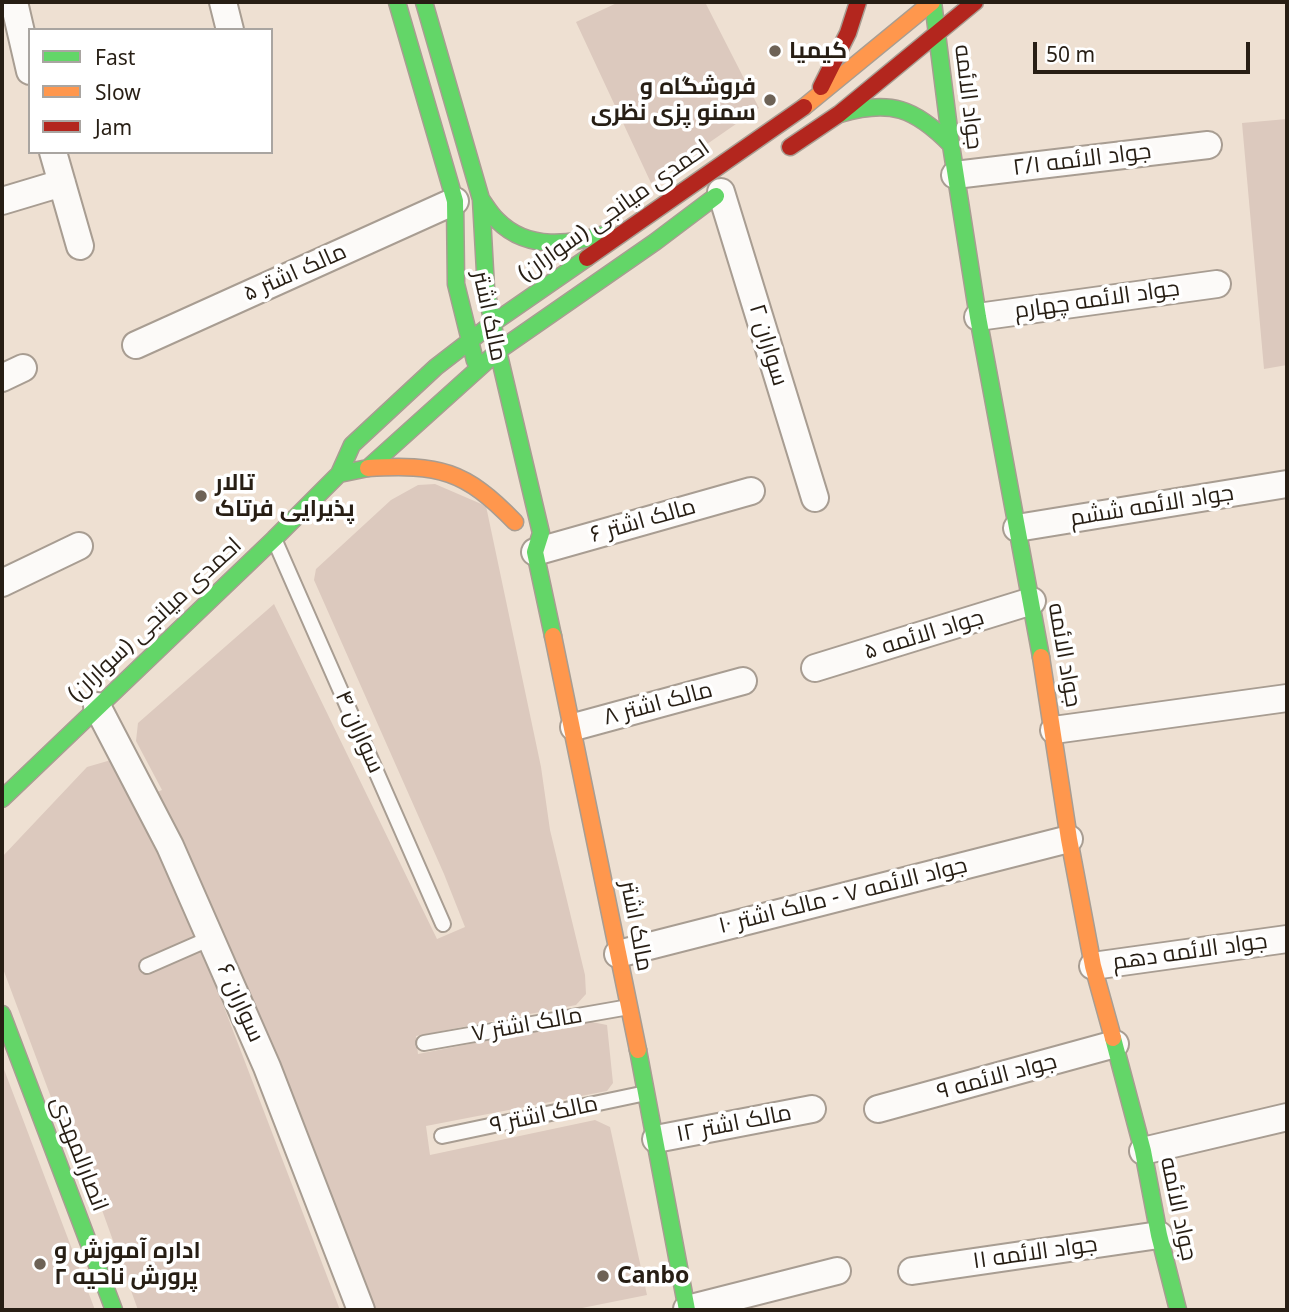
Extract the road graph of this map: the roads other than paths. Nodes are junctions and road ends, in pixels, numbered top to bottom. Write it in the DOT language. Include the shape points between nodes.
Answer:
graph roads {
  1 [pos="14,2"];
  2 [pos="223,2"];
  3 [pos="397,2"];
  4 [pos="424,2"];
  5 [pos="858,2"];
  6 [pos="933,2"];
  7 [pos="975,2"];
  8 [pos="988,2"];
  9 [pos="972,26"];
  10 [pos="230,28"];
  11 [pos="937,32"];
  12 [pos="12,46"];
  13 [pos="955,57"];
  14 [pos="28,68"];
  15 [pos="944,83"];
  16 [pos="815,100"];
  17 [pos="839,114"];
  18 [pos="951,145"];
  19 [pos="1208,145"];
  20 [pos="54,154"];
  21 [pos="775,157"];
  22 [pos="955,175"];
  23 [pos="62,183"];
  24 [pos="727,188"];
  25 [pos="481,199"];
  26 [pos="2,201"];
  27 [pos="454,201"];
  28 [pos="629,227"];
  29 [pos="79,246"];
  30 [pos="456,284"];
  31 [pos="1217,284"];
  32 [pos="555,312"];
  33 [pos="978,317"];
  34 [pos="493,323"];
  35 [pos="469,340"];
  36 [pos="136,345"];
  37 [pos="532,348"];
  38 [pos="498,351"];
  39 [pos="479,376"];
  40 [pos="520,379"];
  41 [pos="419,383"];
  42 [pos="514,416"];
  43 [pos="369,468"];
  44 [pos="340,474"];
  45 [pos="1287,484"];
  46 [pos="751,491"];
  47 [pos="509,497"];
  48 [pos="815,498"];
  49 [pos="515,522"];
  50 [pos="1017,527"];
  51 [pos="274,539"];
  52 [pos="79,545"];
  53 [pos="535,552"];
  54 [pos="2,583"];
  55 [pos="1032,601"];
  56 [pos="815,668"];
  57 [pos="743,681"];
  58 [pos="1287,698"];
  59 [pos="97,706"];
  60 [pos="574,727"];
  61 [pos="1054,730"];
  62 [pos="2,799"];
  63 [pos="1069,839"];
  64 [pos="443,924"];
  65 [pos="211,938"];
  66 [pos="1287,939"];
  67 [pos="618,954"];
  68 [pos="147,966"];
  69 [pos="1093,966"];
  70 [pos="629,1007"];
  71 [pos="2,1014"];
  72 [pos="424,1043"];
  73 [pos="1115,1044"];
  74 [pos="647,1093"];
  75 [pos="812,1109"];
  76 [pos="878,1109"];
  77 [pos="1287,1117"];
  78 [pos="442,1136"];
  79 [pos="656,1139"];
  80 [pos="1143,1151"];
  81 [pos="1158,1235"];
  82 [pos="837,1271"];
  83 [pos="912,1271"];
  84 [pos="114,1310"];
  85 [pos="361,1310"];
  86 [pos="685,1310"];
  87 [pos="1178,1310"];
  1 -- 12 [label="street"];
  2 -- 10 [label="street"];
  3 -- 27 [label="main road, مالک اشتر"];
  4 -- 25 [label="main road, مالک اشتر"];
  5 -- 16 [label="main road"];
  6 -- 11 [label="main road, جواد الائمه"];
  6 -- 16 [label="main road, احمدی میانجی (سواران)"];
  7 -- 11 [label="main road"];
  8 -- 9 [label="main road"];
  11 -- 15 [label="main road, جواد الائمه"];
  11 -- 17 [label="main road"];
  12 -- 14 [label="street"];
  13 -- 15 [label="main road"];
  15 -- 18 [label="main road, جواد الائمه"];
  16 -- 28 [label="main road, احمدی میانجی (سواران)"];
  17 -- 18 [label="main road" via="885,105 932,124"];
  17 -- 21 [label="main road"];
  18 -- 22 [label="main road, جواد الائمه"];
  19 -- 22 [label="street, جواد الائمه ۲/۱"];
  20 -- 23 [label="street"];
  22 -- 33 [label="main road, جواد الائمه"];
  23 -- 26 [label="street"];
  23 -- 29 [label="street"];
  24 -- 32 [label="main road, احمدی میانجی (سواران)"];
  24 -- 48 [label="street, سواران ۲"];
  25 -- 28 [label="main road" via="497,222 545,244 580,242"];
  25 -- 34 [label="main road, مالک اشتر" via="486,289"];
  27 -- 30 [label="main road, مالک اشتر"];
  27 -- 36 [label="street, مالک اشتر ۵"];
  28 -- 34 [label="main road, احمدی میانجی (سواران)"];
  30 -- 35 [label="main road, مالک اشتر"];
  30 -- 41 [label="main road" via="447,334"];
  31 -- 33 [label="street, جواد الائمه چهارم"];
  32 -- 37 [label="main road"];
  32 -- 38 [label="main road, احمدی میانجی (سواران)"];
  33 -- 50 [label="main road, جواد الائمه"];
  34 -- 35 [label="main road, احمدی میانجی (سواران)"];
  34 -- 38 [label="main road, مالک اشتر"];
  35 -- 39 [label="main road, مالک اشتر"];
  35 -- 41 [label="main road, احمدی میانجی (سواران)"];
  38 -- 39 [label="main road, احمدی میانجی (سواران)"];
  38 -- 42 [label="main road, مالک اشتر"];
  39 -- 43 [label="main road, احمدی میانجی (سواران)"];
  40 -- 42 [label="main road"];
  41 -- 44 [label="main road, احمدی میانجی (سواران)" via="352,445"];
  42 -- 53 [label="main road, مالک اشتر" via="541,533"];
  43 -- 44 [label="main road"];
  43 -- 49 [label="main road" via="433,467 457,473 476,484"];
  44 -- 51 [label="main road, احمدی میانجی (سواران)"];
  45 -- 50 [label="street, جواد الائمه ششم"];
  46 -- 53 [label="street, مالک اشتر ۶"];
  47 -- 49 [label="main road, مالک اشتر"];
  49 -- 53 [label="main road, مالک اشتر" via="520,538"];
  50 -- 55 [label="main road, جواد الائمه"];
  51 -- 59 [label="main road, احمدی میانجی (سواران)"];
  51 -- 64 [label="lane, سواران ۴"];
  52 -- 54 [label="street"];
  53 -- 60 [label="main road, مالک اشتر"];
  55 -- 56 [label="street, جواد الائمه ۵"];
  55 -- 61 [label="main road, جواد الائمه"];
  57 -- 60 [label="street, مالک اشتر ۸"];
  58 -- 61 [label="street"];
  59 -- 62 [label="main road, احمدی میانجی (سواران)"];
  59 -- 65 [label="street, سواران ۶" via="170,846"];
  60 -- 67 [label="main road, مالک اشتر"];
  61 -- 63 [label="main road, جواد الائمه"];
  63 -- 67 [label="street, جواد الائمه ۷ - مالک اشتر ۱۰"];
  63 -- 69 [label="main road, جواد الائمه"];
  65 -- 68 [label="lane"];
  65 -- 85 [label="street, سواران ۶" via="267,1067"];
  66 -- 69 [label="street, جواد الائمه دهم"];
  67 -- 70 [label="main road, مالک اشتر"];
  69 -- 73 [label="main road, جواد الائمه"];
  70 -- 72 [label="lane, مالک اشتر ۷"];
  70 -- 74 [label="main road, مالک اشتر"];
  71 -- 84 [label="main road, انصارالمهدی"];
  73 -- 76 [label="street, جواد الائمه ۹"];
  73 -- 80 [label="main road, جواد الائمه"];
  74 -- 78 [label="lane, مالک اشتر ۹"];
  74 -- 79 [label="main road, مالک اشتر"];
  75 -- 79 [label="street, مالک اشتر ۱۲"];
  77 -- 80 [label="street"];
  79 -- 86 [label="main road, مالک اشتر"];
  80 -- 81 [label="main road, جواد الائمه"];
  81 -- 83 [label="street, جواد الائمه ۱۱"];
  81 -- 87 [label="main road, جواد الائمه"];
  82 -- 86 [label="street"];
}
